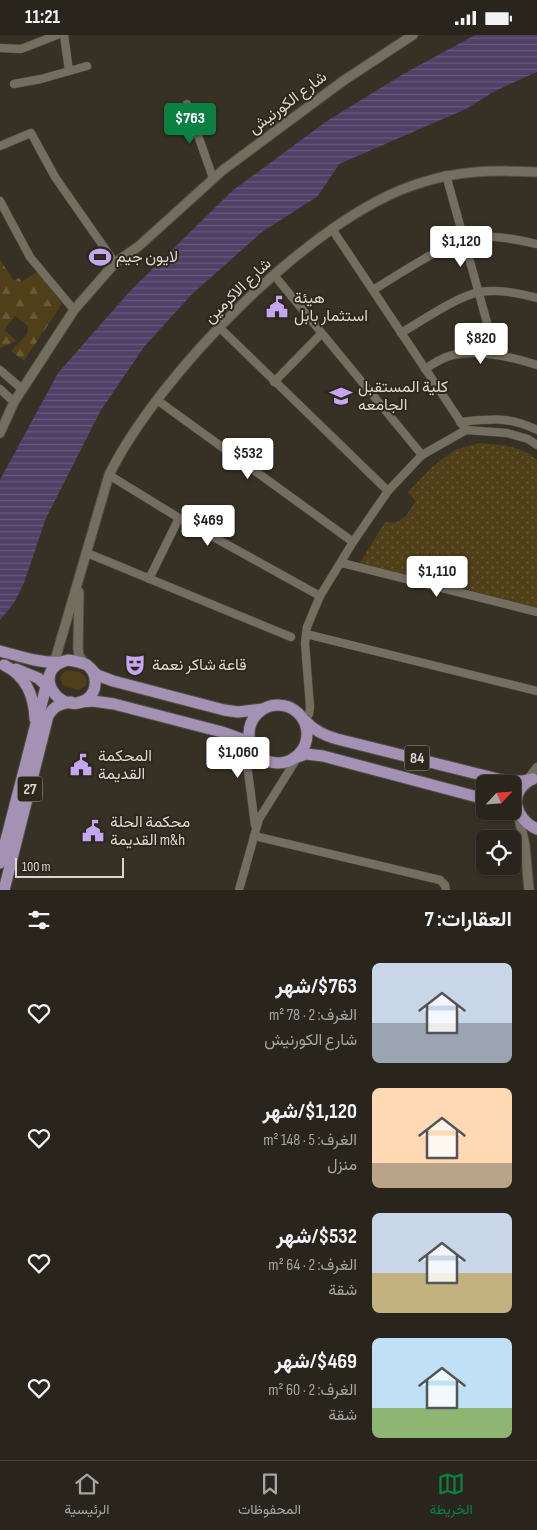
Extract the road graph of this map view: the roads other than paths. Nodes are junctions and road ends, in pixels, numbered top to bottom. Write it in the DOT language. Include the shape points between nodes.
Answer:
graph roads {
  1 [pos="57,35"];
  2 [pos="64,35"];
  3 [pos="413,35"];
  4 [pos="0,48"];
  5 [pos="87,66"];
  6 [pos="69,71"];
  7 [pos="14,84"];
  8 [pos="187,104"];
  9 [pos="0,146"];
  10 [pos="537,172"];
  11 [pos="446,175"];
  12 [pos="213,178"];
  13 [pos="0,201"];
  14 [pos="332,229"];
  15 [pos="464,241"];
  16 [pos="537,244"];
  17 [pos="115,263"];
  18 [pos="274,275"];
  19 [pos="373,291"];
  20 [pos="479,292"];
  21 [pos="537,298"];
  22 [pos="74,310"];
  23 [pos="220,328"];
  24 [pos="401,333"];
  25 [pos="321,334"];
  26 [pos="496,355"];
  27 [pos="537,365"];
  28 [pos="425,369"];
  29 [pos="0,370"];
  30 [pos="274,382"];
  31 [pos="0,389"];
  32 [pos="22,389"];
  33 [pos="157,400"];
  34 [pos="14,402"];
  35 [pos="460,422"];
  36 [pos="466,430"];
  37 [pos="537,430"];
  38 [pos="0,433"];
  39 [pos="537,445"];
  40 [pos="422,455"];
  41 [pos="109,475"];
  42 [pos="388,491"];
  43 [pos="179,518"];
  44 [pos="353,542"];
  45 [pos="87,553"];
  46 [pos="342,563"];
  47 [pos="80,576"];
  48 [pos="148,579"];
  49 [pos="320,596"];
  50 [pos="537,612"];
  51 [pos="306,633"];
  52 [pos="291,637"];
  53 [pos="2,651"];
  54 [pos="2,664"];
  55 [pos="88,667"];
  56 [pos="53,675"];
  57 [pos="537,691"];
  58 [pos="75,702"];
  59 [pos="264,709"];
  60 [pos="305,721"];
  61 [pos="34,730"];
  62 [pos="250,746"];
  63 [pos="297,756"];
  64 [pos="537,767"];
  65 [pos="530,781"];
  66 [pos="521,790"];
  67 [pos="476,797"];
  68 [pos="521,817"];
  69 [pos="519,820"];
  70 [pos="537,829"];
  71 [pos="255,833"];
  72 [pos="0,863"];
  73 [pos="4,890"];
  74 [pos="239,890"];
  75 [pos="446,890"];
  76 [pos="529,890"];
  1 -- 4 [label="street" via="21,49"];
  2 -- 6 [label="street"];
  3 -- 12 [label="street, شارع الكورنيش" via="343,81"];
  5 -- 6 [label="street"];
  6 -- 7 [label="street"];
  8 -- 12 [label="street"];
  9 -- 17 [label="street" via="31,133 55,177"];
  10 -- 11 [label="street, شارع الاكرمين" via="472,171"];
  11 -- 14 [label="street, شارع الاكرمين" via="394,193"];
  11 -- 15 [label="street"];
  12 -- 17 [label="street, شارع الكورنيش" via="139,246"];
  13 -- 22 [label="street" via="30,257"];
  14 -- 18 [label="street, شارع الاكرمين"];
  14 -- 19 [label="street"];
  15 -- 16 [label="street" via="491,237"];
  15 -- 19 [label="street"];
  15 -- 20 [label="street"];
  17 -- 22 [label="street, شارع الكورنيش"];
  18 -- 23 [label="street, شارع الاكرمين"];
  18 -- 25 [label="street"];
  19 -- 24 [label="street"];
  20 -- 21 [label="street" via="502,291"];
  20 -- 24 [label="street"];
  20 -- 26 [label="street"];
  22 -- 32 [label="street, شارع الكورنيش"];
  23 -- 30 [label="street"];
  23 -- 33 [label="street, شارع الاكرمين"];
  24 -- 28 [label="street"];
  25 -- 30 [label="street"];
  25 -- 40 [label="street"];
  26 -- 27 [label="street"];
  26 -- 28 [label="street" via="451,355"];
  28 -- 35 [label="street"];
  29 -- 32 [label="street"];
  30 -- 42 [label="street"];
  31 -- 34 [label="street"];
  32 -- 34 [label="street, شارع الكورنيش"];
  33 -- 41 [label="street, شارع الاكرمين"];
  33 -- 44 [label="street"];
  34 -- 38 [label="street, شارع الكورنيش"];
  35 -- 36 [label="street"];
  35 -- 37 [label="street" via="511,420"];
  36 -- 39 [label="street" via="507,433"];
  36 -- 40 [label="street"];
  40 -- 42 [label="street"];
  41 -- 43 [label="street"];
  41 -- 45 [label="street, شارع الاكرمين"];
  42 -- 44 [label="street"];
  43 -- 48 [label="street"];
  43 -- 49 [label="street"];
  44 -- 46 [label="street"];
  45 -- 47 [label="street, شارع الاكرمين"];
  45 -- 48 [label="street"];
  46 -- 49 [label="street"];
  46 -- 50 [label="street"];
  47 -- 55 [label="street, شارع الاكرمين" via="78,648 79,656"];
  47 -- 56 [label="street, شارع الاكرمين"];
  48 -- 52 [label="street"];
  49 -- 51 [label="street"];
  51 -- 57 [label="street"];
  51 -- 60 [label="street" via="310,707"];
  53 -- 56 [label="main road, 84" via="37,661"];
  54 -- 56 [label="main road, 84" via="38,678"];
  54 -- 61 [label="main road" via="16,671 27,686 34,713"];
  55 -- 56 [label="main road, 84" via="68,660"];
  55 -- 58 [label="main road" via="95,681 94,688 91,694"];
  55 -- 59 [label="main road, 84" via="112,681 224,710 238,713"];
  56 -- 58 [label="main road, 84" via="61,700"];
  56 -- 61 [label="main road, 27"];
  58 -- 62 [label="main road, 84" via="114,704 234,735"];
  58 -- 73 [label="main road, 27" via="57,705 48,716"];
  59 -- 60 [label="main road, 84" via="280,705 290,707"];
  59 -- 62 [label="main road" via="254,718 250,728"];
  60 -- 63 [label="main road" via="305,745"];
  60 -- 65 [label="main road, 84" via="312,729 337,739 506,781"];
  61 -- 72 [label="main road, 27"];
  62 -- 63 [label="main road, 84" via="272,762 284,763"];
  62 -- 71 [label="street" via="247,763"];
  63 -- 67 [label="main road, 84" via="323,756"];
  63 -- 71 [label="street"];
  64 -- 65 [label="street"];
  65 -- 66 [label="main road"];
  68 -- 70 [label="main road" via="527,825"];
  69 -- 76 [label="street"];
  71 -- 74 [label="street"];
  71 -- 75 [label="street" via="440,880"];
}
